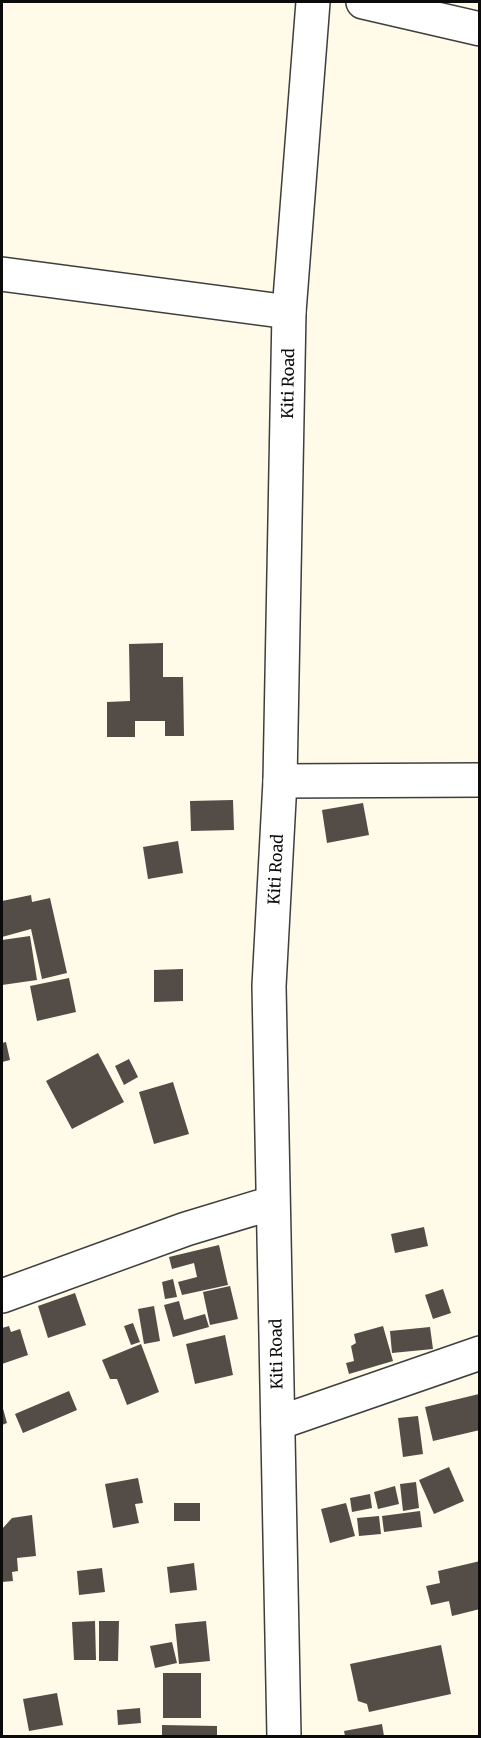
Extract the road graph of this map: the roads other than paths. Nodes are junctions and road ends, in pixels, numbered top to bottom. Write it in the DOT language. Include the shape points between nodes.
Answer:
graph roads {
  1 [pos="313,2"];
  2 [pos="363,2"];
  3 [pos="480,29"];
  4 [pos="2,274"];
  5 [pos="289,312"];
  6 [pos="480,780"];
  7 [pos="280,781"];
  8 [pos="272,1203"];
  9 [pos="2,1296"];
  10 [pos="480,1353"];
  11 [pos="278,1423"];
  12 [pos="284,1737"];
  1 -- 5 [label="street, Kiti Road"];
  2 -- 3 [label="street"];
  4 -- 5 [label="street"];
  5 -- 7 [label="street, Kiti Road"];
  6 -- 7 [label="street"];
  7 -- 8 [label="street, Kiti Road" via="269,986"];
  8 -- 9 [label="street" via="186,1229"];
  8 -- 11 [label="street, Kiti Road"];
  10 -- 11 [label="street"];
  11 -- 12 [label="street, Kiti Road"];
}
